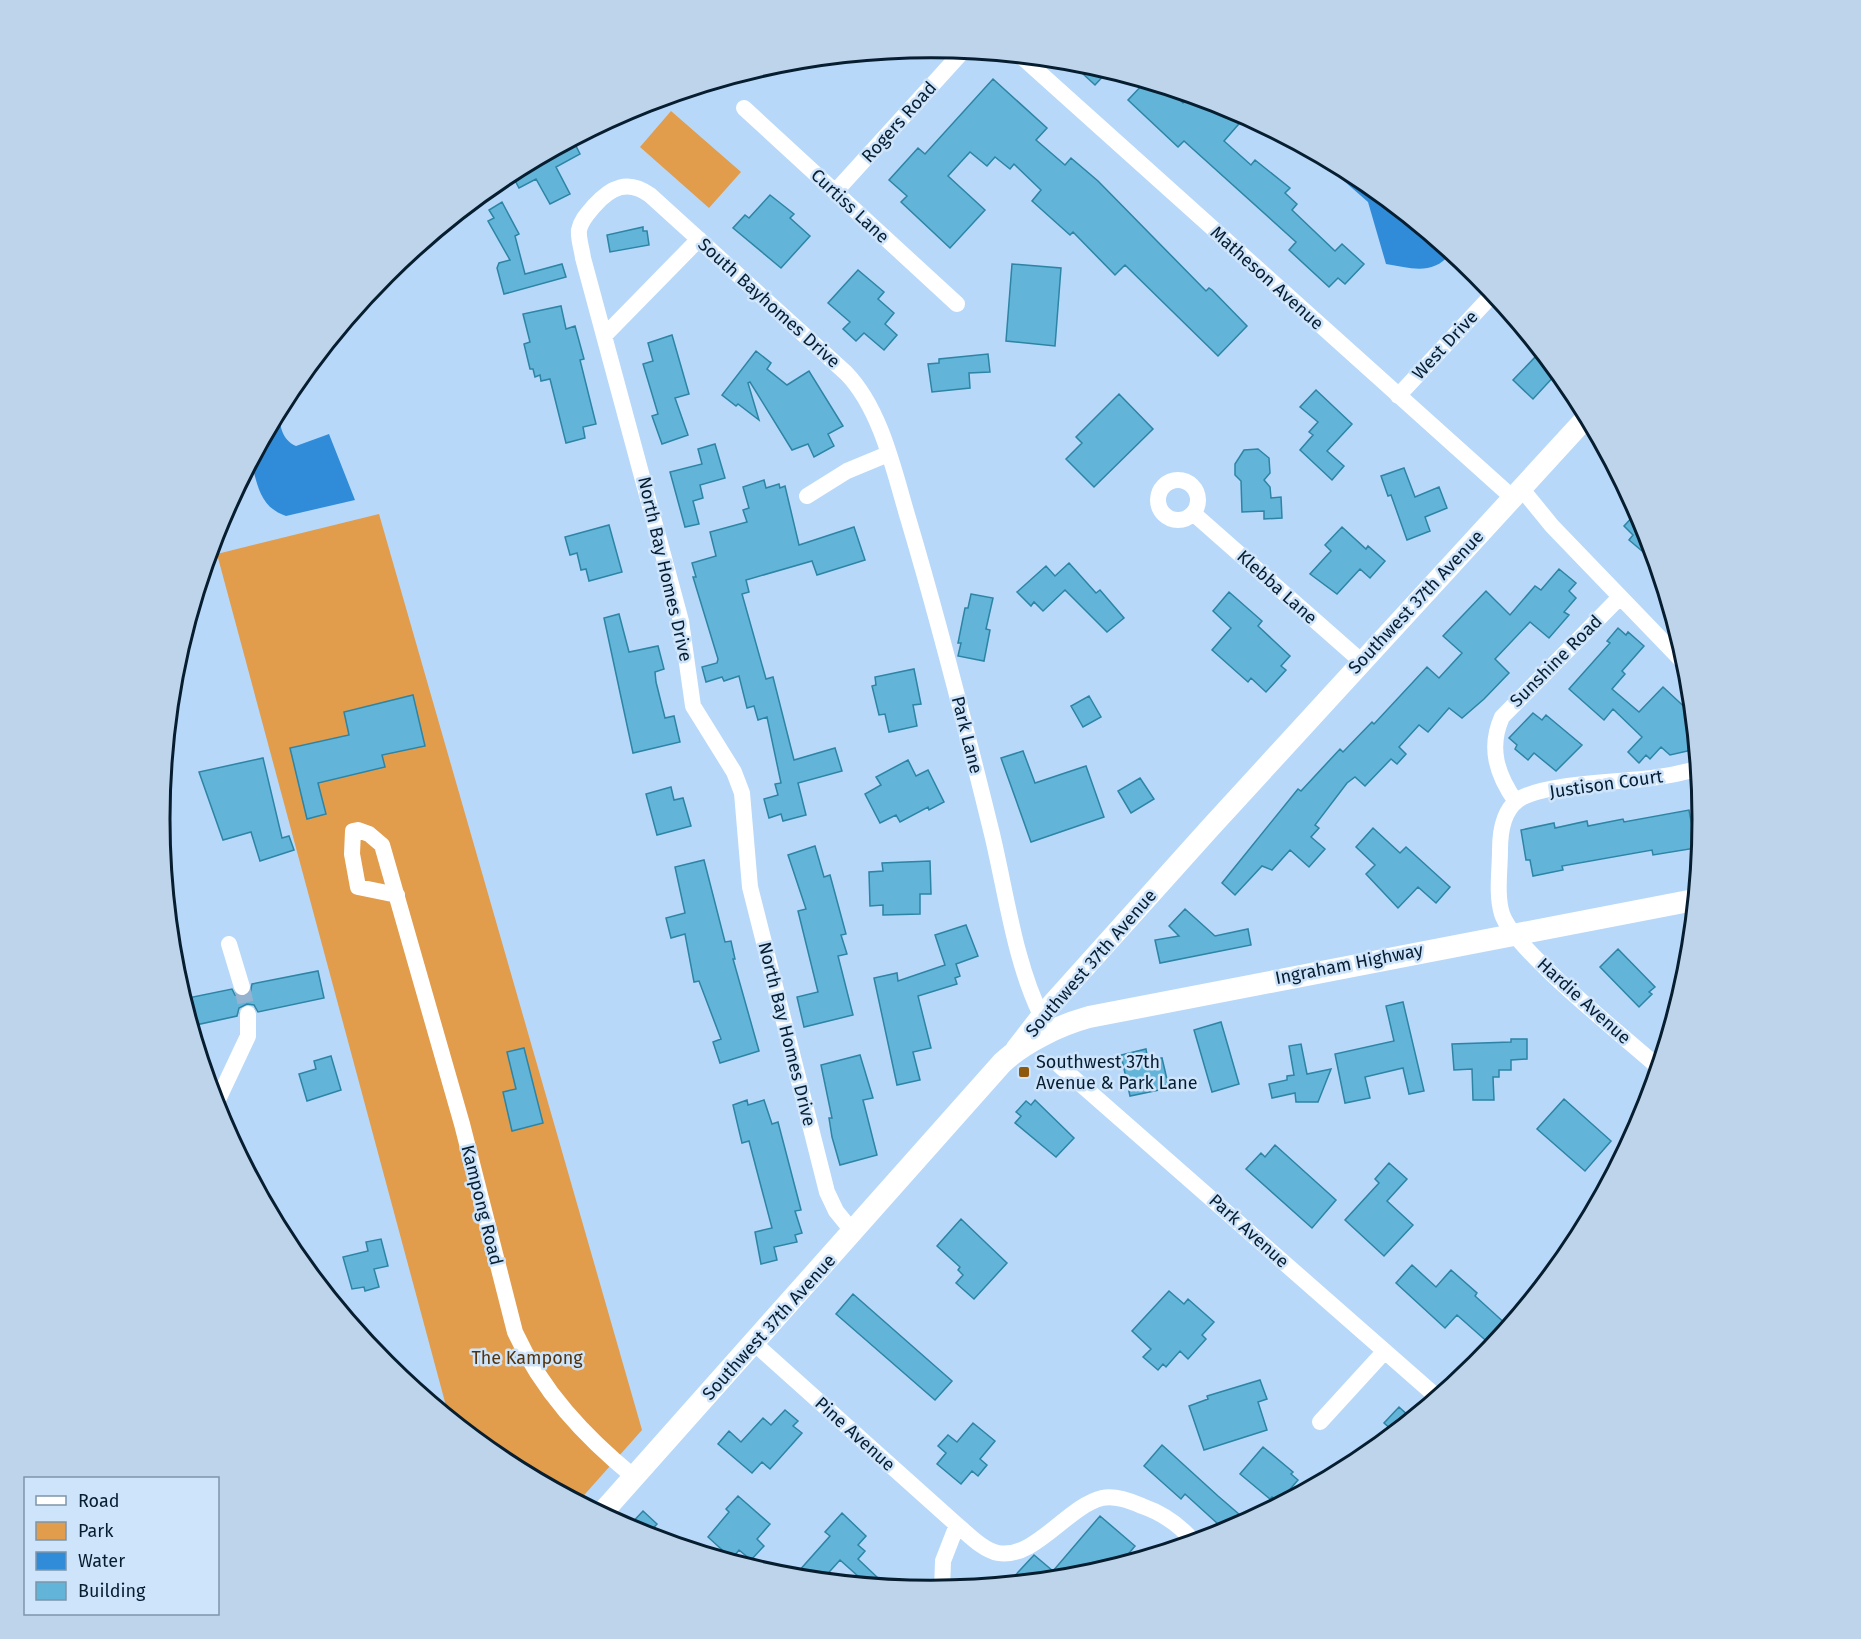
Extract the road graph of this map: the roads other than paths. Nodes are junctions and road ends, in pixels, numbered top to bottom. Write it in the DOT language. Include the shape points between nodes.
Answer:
graph roads {
  1 [pos="956,59"];
  2 [pos="1031,65"];
  3 [pos="744,108"];
  4 [pos="618,186"];
  5 [pos="835,192"];
  6 [pos="699,239"];
  7 [pos="1487,301"];
  8 [pos="957,304"];
  9 [pos="605,335"];
  10 [pos="1398,396"];
  11 [pos="1580,424"];
  12 [pos="888,454"];
  13 [pos="1517,493"];
  14 [pos="807,496"];
  15 [pos="1193,513"];
  16 [pos="1619,598"];
  17 [pos="1672,651"];
  18 [pos="1361,662"];
  19 [pos="1690,770"];
  20 [pos="1516,802"];
  21 [pos="397,895"];
  22 [pos="1687,901"];
  23 [pos="1512,933"];
  24 [pos="229,944"];
  25 [pos="242,987"];
  26 [pos="248,1014"];
  27 [pos="1042,1017"];
  28 [pos="1012,1054"];
  29 [pos="1652,1061"];
  30 [pos="1060,1066"];
  31 [pos="221,1094"];
  32 [pos="853,1233"];
  33 [pos="754,1343"];
  34 [pos="1384,1352"];
  35 [pos="1432,1392"];
  36 [pos="1320,1422"];
  37 [pos="634,1477"];
  38 [pos="606,1508"];
  39 [pos="957,1525"];
  40 [pos="1187,1536"];
  41 [pos="942,1580"];
  1 -- 5 [label="street, Rogers Road"];
  2 -- 10 [label="street, Matheson Avenue"];
  3 -- 5 [label="street, Curtiss Lane"];
  4 -- 6 [label="street, South Bayhomes Drive" via="644,190"];
  4 -- 9 [label="street, North Bay Homes Drive" via="600,199 579,228 583,258"];
  5 -- 8 [label="street, Curtiss Lane"];
  6 -- 9 [label="street"];
  6 -- 12 [label="street, South Bayhomes Drive" via="854,381"];
  7 -- 10 [label="street, West Drive"];
  9 -- 32 [label="street, North Bay Homes Drive" via="681,621 693,706 735,772 742,793 750,887 827,1192"];
  10 -- 13 [label="street, Matheson Avenue"];
  11 -- 13 [label="street, Southwest 37th Avenue"];
  12 -- 14 [label="street" via="846,471"];
  12 -- 27 [label="street, Park Lane" via="966,730 1023,969"];
  13 -- 16 [label="street, Matheson Avenue"];
  13 -- 18 [label="street, Southwest 37th Avenue"];
  15 -- 18 [label="street, Klebba Lane"];
  16 -- 17 [label="street, Matheson Avenue"];
  16 -- 20 [label="street, Sunshine Road" via="1502,717 1495,756 1499,775"];
  18 -- 27 [label="street, Southwest 37th Avenue"];
  19 -- 20 [label="street, Justison Court" via="1562,788"];
  20 -- 23 [label="street" via="1504,820 1500,846 1501,906"];
  21 -- 37 [label="street, Kampong Road" via="462,1124 515,1332 527,1359 557,1402"];
  22 -- 23 [label="main road, Ingraham Highway"];
  23 -- 28 [label="main road, Ingraham Highway" via="1089,1017 1067,1024"];
  23 -- 29 [label="street, Hardie Avenue"];
  24 -- 25 [label="street"];
  26 -- 31 [label="street" via="248,1036"];
  27 -- 28 [label="street, Southwest 37th Avenue"];
  28 -- 32 [label="main road, Southwest 37th Avenue"];
  30 -- 34 [label="street, Park Avenue"];
  32 -- 33 [label="main road, Southwest 37th Avenue"];
  33 -- 37 [label="main road, Southwest 37th Avenue"];
  33 -- 39 [label="street, Pine Avenue"];
  34 -- 35 [label="street, Park Avenue"];
  34 -- 36 [label="street"];
  37 -- 38 [label="main road, Southwest 37th Avenue"];
  39 -- 40 [label="street, Pine Avenue" via="989,1550 1010,1553 1032,1544 1089,1504 1113,1497 1168,1518"];
  39 -- 41 [label="street" via="943,1561"];
}
